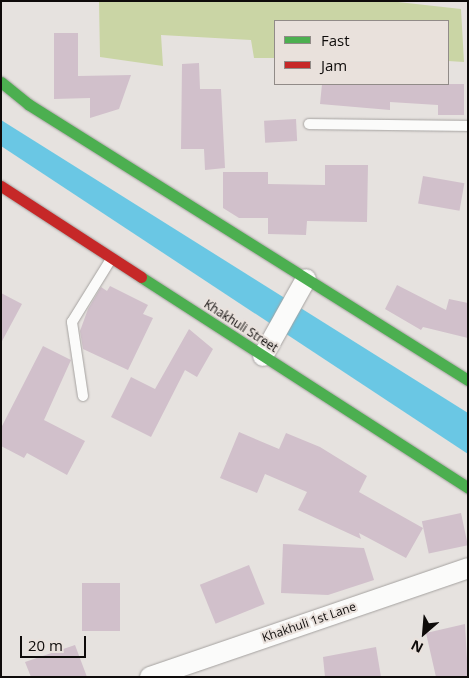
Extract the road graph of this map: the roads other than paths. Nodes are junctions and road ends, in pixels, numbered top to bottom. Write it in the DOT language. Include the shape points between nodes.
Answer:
graph roads {
  1 [pos="1,82"];
  2 [pos="309,124"];
  3 [pos="468,126"];
  4 [pos="1,186"];
  5 [pos="111,258"];
  6 [pos="306,279"];
  7 [pos="262,356"];
  8 [pos="468,380"];
  9 [pos="83,396"];
  10 [pos="468,488"];
  11 [pos="468,568"];
  12 [pos="150,677"];
  1 -- 6 [label="main road" via="28,104"];
  2 -- 3 [label="lane"];
  4 -- 5 [label="main road, Khakhuli Street"];
  5 -- 7 [label="main road, Khakhuli Street"];
  5 -- 9 [label="lane" via="72,322"];
  6 -- 7 [label="street"];
  6 -- 8 [label="main road"];
  7 -- 10 [label="main road, Khakhuli Street"];
  11 -- 12 [label="street, Khakhuli 1st Lane"];
}
